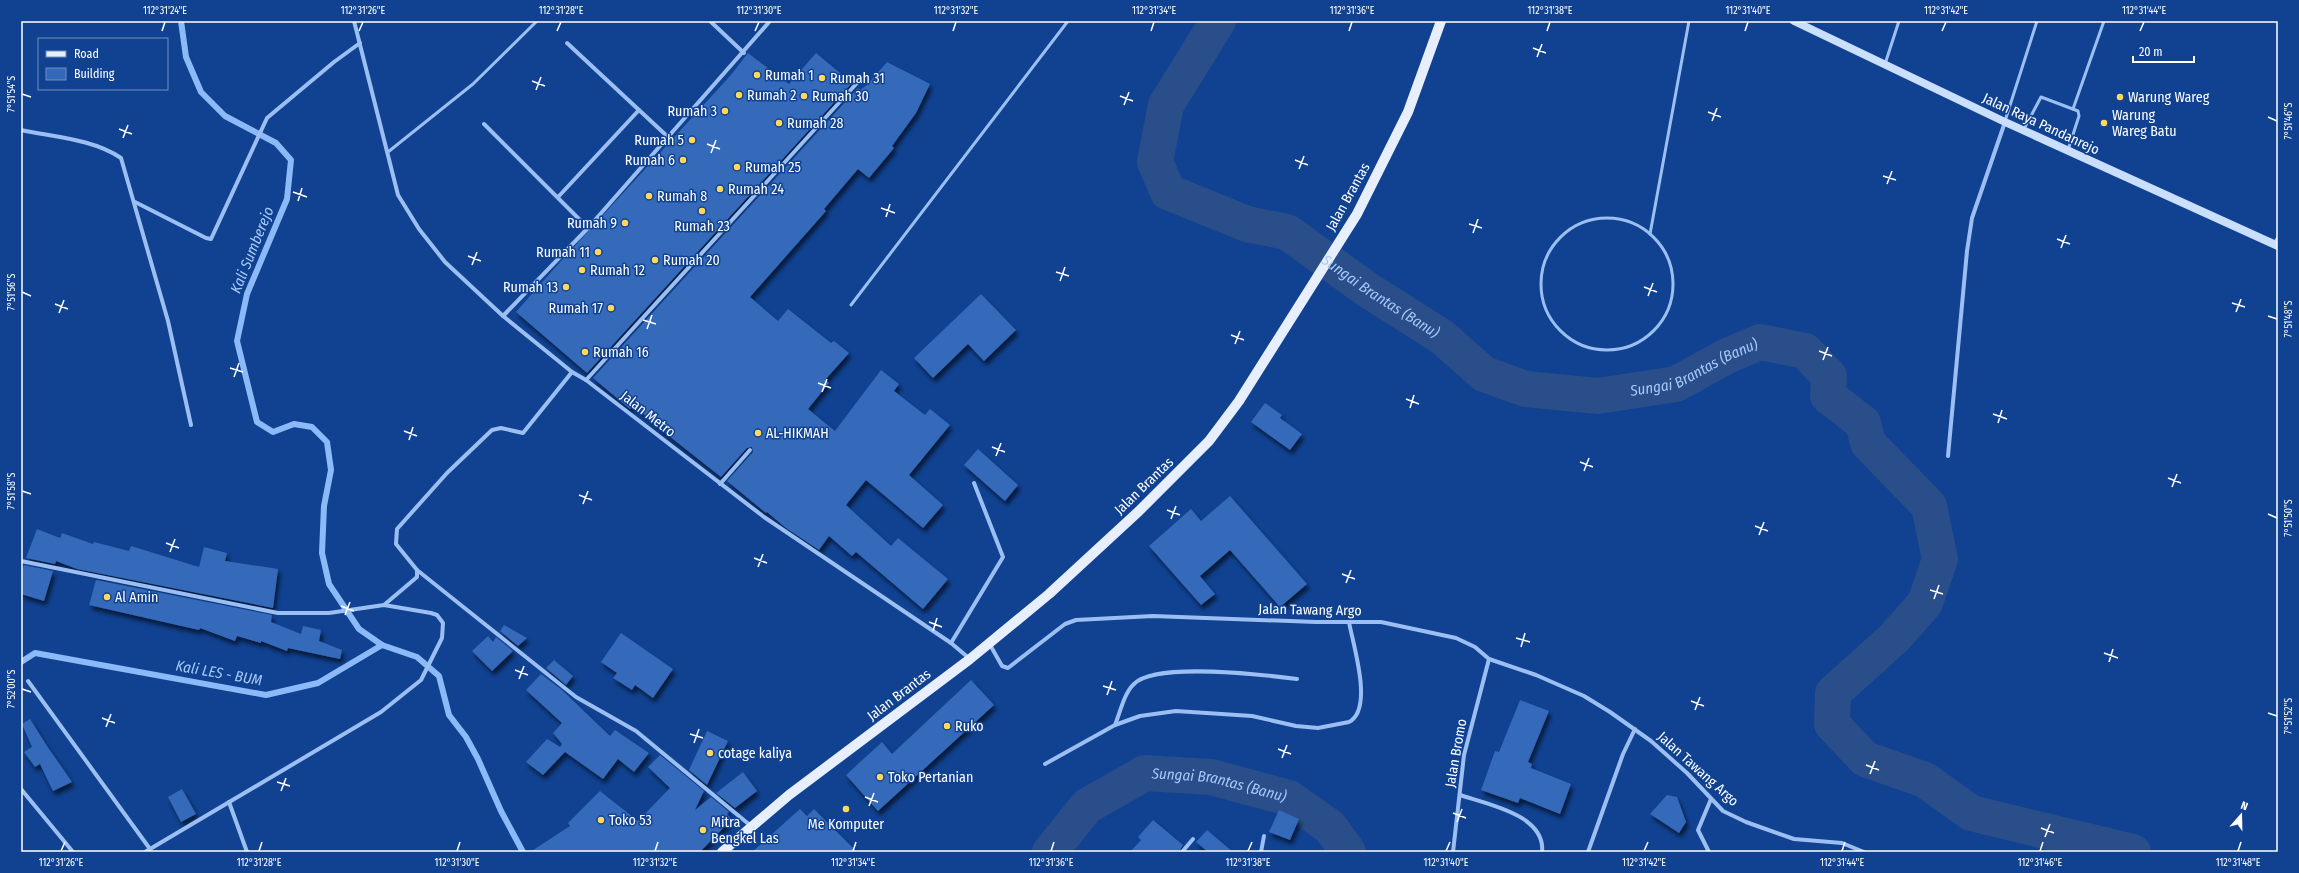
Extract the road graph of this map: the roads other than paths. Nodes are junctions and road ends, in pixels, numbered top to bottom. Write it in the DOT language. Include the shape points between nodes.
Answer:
graph roads {
  1 [pos="354,21"];
  2 [pos="537,21"];
  3 [pos="710,21"];
  4 [pos="770,21"];
  5 [pos="1068,21"];
  6 [pos="1441,21"];
  7 [pos="1689,21"];
  8 [pos="1794,21"];
  9 [pos="1899,21"];
  10 [pos="2037,21"];
  11 [pos="2104,21"];
  12 [pos="567,43"];
  13 [pos="360,44"];
  14 [pos="744,53"];
  15 [pos="1885,64"];
  16 [pos="857,83"];
  17 [pos="2072,109"];
  18 [pos="639,110"];
  19 [pos="2005,122"];
  20 [pos="484,124"];
  21 [pos="21,130"];
  22 [pos="2023,130"];
  23 [pos="668,137"];
  24 [pos="2068,151"];
  25 [pos="388,152"];
  26 [pos="559,196"];
  27 [pos="135,202"];
  28 [pos="588,228"];
  29 [pos="1650,234"];
  30 [pos="2277,243"];
  31 [pos="851,305"];
  32 [pos="503,316"];
  33 [pos="572,372"];
  34 [pos="586,380"];
  35 [pos="191,425"];
  36 [pos="750,450"];
  37 [pos="1948,456"];
  38 [pos="974,483"];
  39 [pos="720,484"];
  40 [pos="21,561"];
  41 [pos="418,570"];
  42 [pos="384,605"];
  43 [pos="1349,622"];
  44 [pos="951,643"];
  45 [pos="989,643"];
  46 [pos="970,659"];
  47 [pos="1489,659"];
  48 [pos="1296,679"];
  49 [pos="28,681"];
  50 [pos="1115,725"];
  51 [pos="1635,729"];
  52 [pos="1045,764"];
  53 [pos="21,789"];
  54 [pos="1460,795"];
  55 [pos="1711,799"];
  56 [pos="229,802"];
  57 [pos="752,826"];
  58 [pos="1264,836"];
  59 [pos="1193,839"];
  60 [pos="150,849"];
  61 [pos="73,852"];
  62 [pos="145,852"];
  63 [pos="247,852"];
  64 [pos="722,852"];
  65 [pos="1182,852"];
  66 [pos="1261,852"];
  67 [pos="1453,852"];
  68 [pos="1542,852"];
  69 [pos="1588,852"];
  70 [pos="1709,852"];
  71 [pos="1864,852"];
  1 -- 13 [label="street, Jalan Metro"];
  2 -- 25 [label="lane" via="473,84"];
  3 -- 14 [label="street"];
  4 -- 14 [label="street"];
  5 -- 31 [label="lane"];
  6 -- 45 [label="main road, Jalan Brantas" via="1408,112 1357,214 1235,407 1209,441 1139,510 1049,594"];
  7 -- 29 [label="lane"];
  8 -- 15 [label="main road, Jalan Raya Pandanrejo"];
  9 -- 15 [label="lane"];
  10 -- 19 [label="lane"];
  11 -- 17 [label="lane"];
  12 -- 18 [label="street"];
  13 -- 25 [label="street, Jalan Metro"];
  13 -- 27 [label="street" via="334,62 267,118 211,238 206,238"];
  14 -- 23 [label="street"];
  15 -- 19 [label="main road, Jalan Raya Pandanrejo"];
  16 -- 34 [label="street"];
  17 -- 22 [label="lane" via="2041,97"];
  17 -- 24 [label="lane" via="2078,111 2079,116"];
  18 -- 23 [label="street"];
  18 -- 26 [label="street"];
  19 -- 22 [label="main road, Jalan Raya Pandanrejo"];
  19 -- 37 [label="street" via="1972,218"];
  20 -- 26 [label="street"];
  21 -- 27 [label="street" via="110,151 121,158"];
  22 -- 24 [label="main road, Jalan Raya Pandanrejo"];
  23 -- 28 [label="street"];
  24 -- 30 [label="main road, Jalan Raya Pandanrejo"];
  25 -- 32 [label="street, Jalan Metro" via="398,195 419,229 445,262"];
  26 -- 28 [label="street"];
  27 -- 35 [label="street" via="168,321"];
  28 -- 32 [label="street"];
  29 -- 29 [label="lane" via="1665,252 1672,274 1672,297 1664,319 1648,336 1628,347 1605,350 1583,346 1563,334 1549,316 1541,294 1541,271 1550,250 1565,232 1585,222 1608,218 1631,222"];
  32 -- 33 [label="street, Jalan Metro"];
  33 -- 34 [label="street, Jalan Metro"];
  33 -- 41 [label="street" via="523,433 501,428 492,430 447,473 398,529 396,544"];
  34 -- 39 [label="street, Jalan Metro"];
  36 -- 39 [label="street"];
  38 -- 44 [label="street" via="1003,557"];
  39 -- 44 [label="street, Jalan Metro" via="764,517"];
  40 -- 42 [label="street" via="278,613 309,614"];
  41 -- 42 [label="street" via="417,577"];
  41 -- 57 [label="street" via="576,697 636,731"];
  42 -- 56 [label="street" via="437,615 443,623 442,638 421,680 381,712"];
  43 -- 45 [label="street, Jalan Tawang Argo" via="1153,616 1076,620 1065,624 1008,668 1002,666"];
  43 -- 47 [label="street, Jalan Tawang Argo" via="1381,622 1435,633 1475,647"];
  43 -- 50 [label="street" via="1362,695 1358,712 1349,722 1318,728 1252,716 1176,710 1140,716"];
  44 -- 46 [label="street, Jalan Metro"];
  45 -- 46 [label="main road, Jalan Brantas"];
  46 -- 57 [label="main road, Jalan Brantas" via="789,795"];
  47 -- 51 [label="street, Jalan Tawang Argo" via="1536,675 1584,696"];
  47 -- 54 [label="street, Jalan Bromo" via="1464,755"];
  48 -- 50 [label="street" via="1209,672 1146,676 1129,689"];
  49 -- 60 [label="street"];
  50 -- 52 [label="street"];
  51 -- 55 [label="street, Jalan Tawang Argo" via="1687,773"];
  51 -- 69 [label="street" via="1620,760"];
  53 -- 61 [label="street"];
  54 -- 67 [label="street, Jalan Bromo"];
  54 -- 68 [label="street" via="1511,812 1528,822 1537,830 1543,841"];
  55 -- 70 [label="street" via="1698,830"];
  55 -- 71 [label="street, Jalan Tawang Argo" via="1724,811 1772,833 1794,839 1842,843"];
  56 -- 60 [label="street"];
  56 -- 63 [label="street"];
  57 -- 64 [label="main road, Jalan Brantas"];
  58 -- 66 [label="street"];
  59 -- 65 [label="street"];
  60 -- 62 [label="street"];
}
